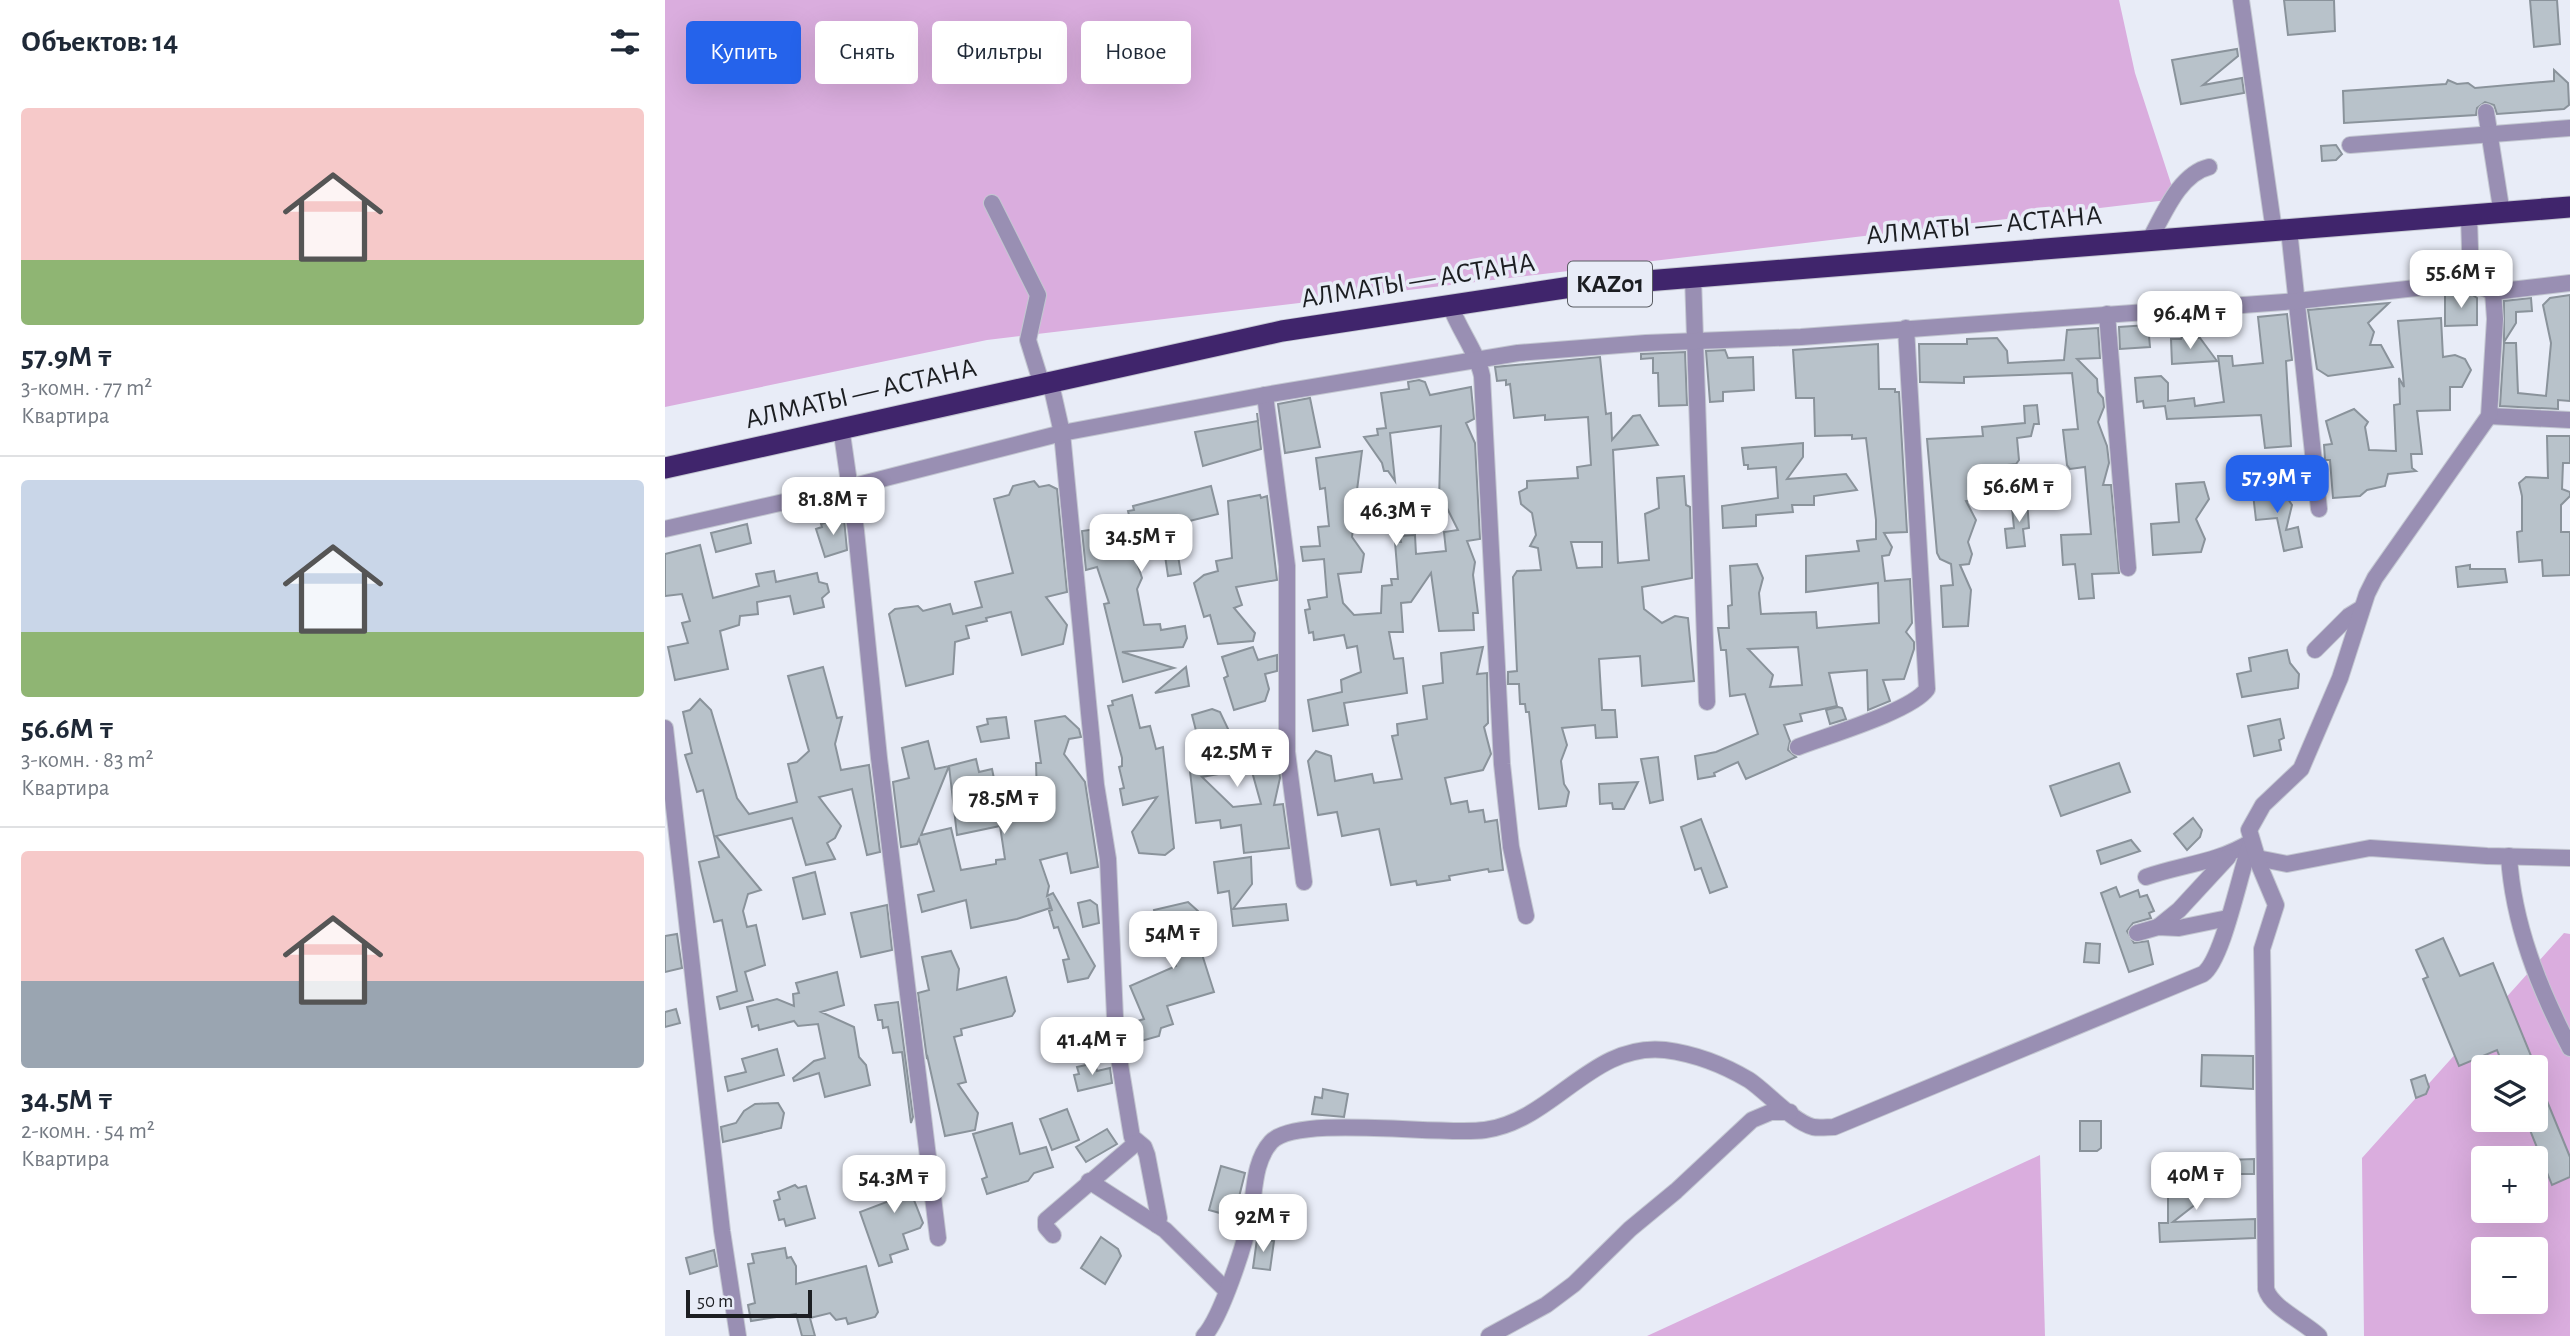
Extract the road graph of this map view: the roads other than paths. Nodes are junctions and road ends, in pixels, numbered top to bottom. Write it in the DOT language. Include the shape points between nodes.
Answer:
graph roads {
  1 [pos="2241,0"];
  2 [pos="2486,113"];
  3 [pos="2570,128"];
  4 [pos="2489,133"];
  5 [pos="2350,145"];
  6 [pos="2209,167"];
  7 [pos="992,203"];
  8 [pos="2570,207"];
  9 [pos="2503,214"];
  10 [pos="2469,217"];
  11 [pos="2281,231"];
  12 [pos="2149,241"];
  13 [pos="1693,277"];
  14 [pos="2471,282"];
  15 [pos="2570,283"];
  16 [pos="2493,292"];
  17 [pos="2297,301"];
  18 [pos="1450,305"];
  19 [pos="2107,314"];
  20 [pos="1906,328"];
  21 [pos="1696,343"];
  22 [pos="1478,360"];
  23 [pos="1045,381"];
  24 [pos="1265,395"];
  25 [pos="2489,416"];
  26 [pos="2570,420"];
  27 [pos="841,427"];
  28 [pos="1062,433"];
  29 [pos="665,468"];
  30 [pos="850,487"];
  31 [pos="2319,509"];
  32 [pos="665,529"];
  33 [pos="2128,568"];
  34 [pos="2362,608"];
  35 [pos="2315,650"];
  36 [pos="1707,702"];
  37 [pos="665,728"];
  38 [pos="1798,747"];
  39 [pos="2254,850"];
  40 [pos="2231,855"];
  41 [pos="2509,856"];
  42 [pos="2570,858"];
  43 [pos="2146,877"];
  44 [pos="1304,882"];
  45 [pos="1526,916"];
  46 [pos="2228,918"];
  47 [pos="2158,927"];
  48 [pos="2137,933"];
  49 [pos="2570,1048"];
  50 [pos="1790,1112"];
  51 [pos="1136,1143"];
  52 [pos="1089,1181"];
  53 [pos="1157,1225"];
  54 [pos="1053,1235"];
  55 [pos="938,1238"];
  56 [pos="1226,1290"];
  57 [pos="738,1336"];
  58 [pos="1204,1336"];
  59 [pos="1489,1336"];
  60 [pos="2319,1336"];
  1 -- 11 [label="street"];
  2 -- 4 [label="street"];
  3 -- 4 [label="street"];
  4 -- 5 [label="street"];
  4 -- 9 [label="street"];
  6 -- 12 [label="street" via="2196,170 2186,181"];
  7 -- 23 [label="street" via="1038,295 1028,340"];
  8 -- 9 [label="highway, АЛМАТЫ — АСТАНА / KАZ01"];
  9 -- 10 [label="highway, АЛМАТЫ — АСТАНА / KАZ01"];
  10 -- 11 [label="highway, АЛМАТЫ — АСТАНА / KАZ01"];
  10 -- 14 [label="street"];
  11 -- 12 [label="highway, АЛМАТЫ — АСТАНА / KАZ01"];
  11 -- 17 [label="street"];
  12 -- 13 [label="highway, АЛМАТЫ — АСТАНА / KАZ01"];
  13 -- 18 [label="highway, АЛМАТЫ — АСТАНА / KАZ01" via="1571,287"];
  13 -- 21 [label="street"];
  14 -- 16 [label="street"];
  14 -- 17 [label="street"];
  15 -- 16 [label="street"];
  16 -- 25 [label="street"];
  17 -- 19 [label="street"];
  17 -- 31 [label="street"];
  18 -- 22 [label="street"];
  18 -- 23 [label="highway, АЛМАТЫ — АСТАНА / KАZ01" via="1282,331"];
  19 -- 20 [label="street"];
  19 -- 33 [label="street"];
  20 -- 21 [label="street"];
  20 -- 38 [label="street" via="1927,689 1911,703"];
  21 -- 22 [label="street" via="1578,346"];
  21 -- 36 [label="street"];
  22 -- 24 [label="street"];
  22 -- 45 [label="street" via="1502,764 1511,847"];
  23 -- 27 [label="highway, АЛМАТЫ — АСТАНА / KАZ01"];
  23 -- 28 [label="street"];
  24 -- 28 [label="street"];
  24 -- 44 [label="street" via="1285,542 1287,752"];
  25 -- 26 [label="street"];
  25 -- 34 [label="street" via="2388,557"];
  27 -- 29 [label="highway, АЛМАТЫ — АСТАНА / KАZ01"];
  27 -- 30 [label="street"];
  28 -- 30 [label="street"];
  28 -- 51 [label="street" via="1095,772 1108,859 1116,1040"];
  30 -- 32 [label="street"];
  30 -- 55 [label="street"];
  34 -- 35 [label="street"];
  34 -- 39 [label="street" via="2307,759 2251,823"];
  37 -- 57 [label="street"];
  39 -- 40 [label="street"];
  39 -- 41 [label="street" via="2287,864 2370,848"];
  39 -- 46 [label="street"];
  39 -- 60 [label="street" via="2276,905 2262,949 2260,974 2266,1289 2275,1305"];
  40 -- 43 [label="street"];
  40 -- 47 [label="street"];
  41 -- 42 [label="street"];
  41 -- 49 [label="street" via="2510,889 2531,960"];
  46 -- 47 [label="street" via="2179,928"];
  46 -- 50 [label="street" via="2216,960 2203,974 1834,1127 1812,1127"];
  47 -- 48 [label="street"];
  50 -- 56 [label="street" via="1716,1062 1661,1050 1608,1060 1532,1114 1501,1128 1444,1132 1324,1127 1289,1131 1269,1144 1260,1160 1250,1220"];
  50 -- 59 [label="street" via="1772,1112 1752,1120 1574,1284"];
  51 -- 52 [label="street"];
  51 -- 53 [label="street" via="1147,1155"];
  52 -- 53 [label="street"];
  52 -- 54 [label="street" via="1046,1220"];
  53 -- 56 [label="street"];
  56 -- 58 [label="street"];
}
